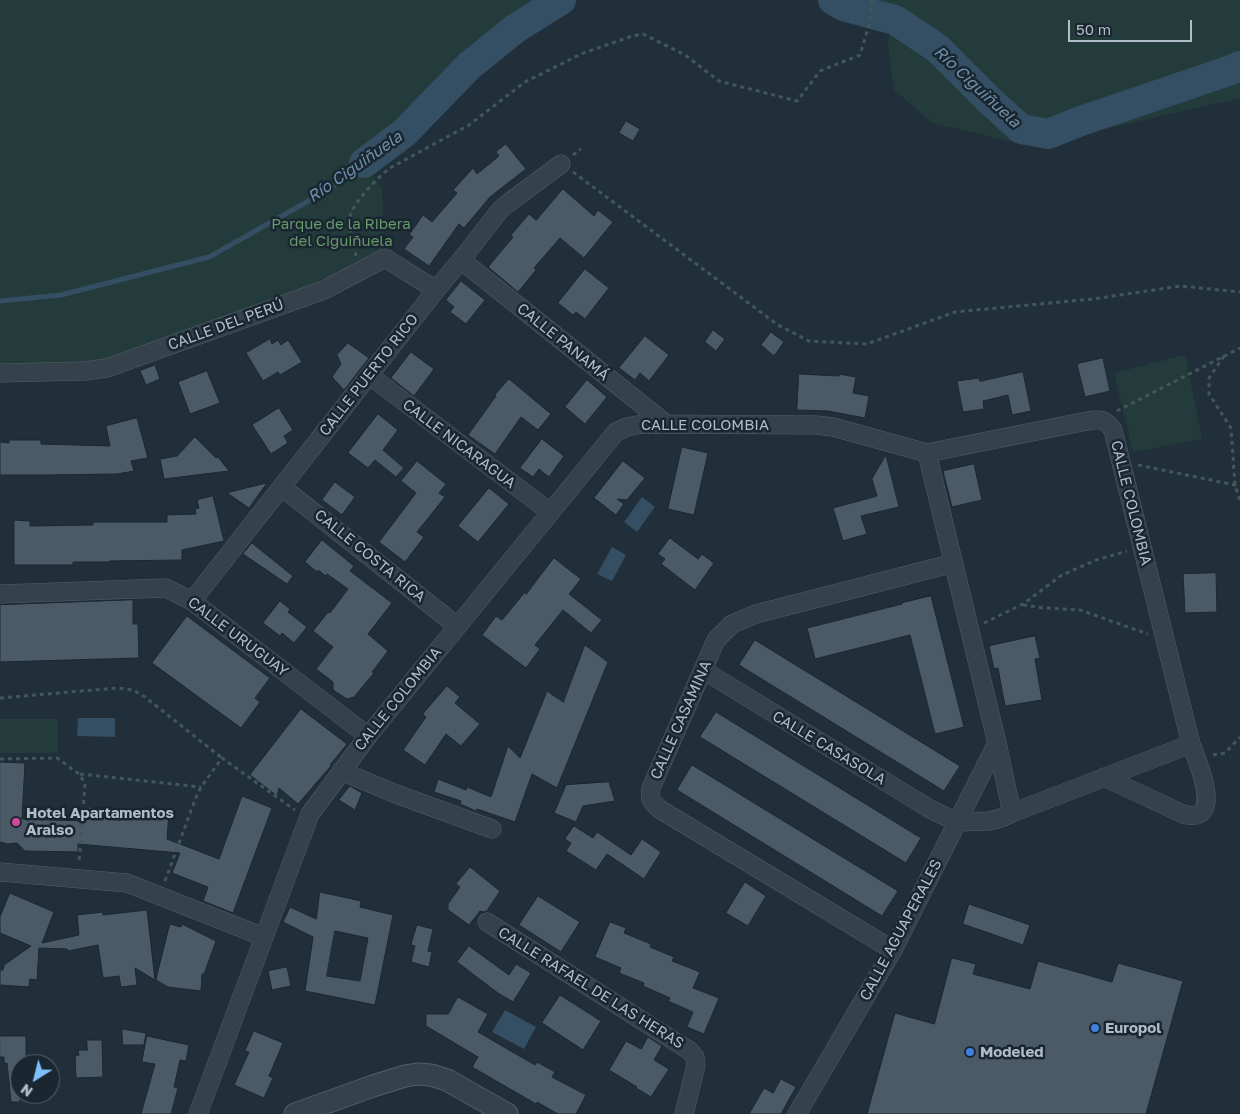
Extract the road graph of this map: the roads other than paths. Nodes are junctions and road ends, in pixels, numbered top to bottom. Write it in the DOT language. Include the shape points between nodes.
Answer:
graph roads {
  1 [pos="562,164"];
  2 [pos="461,260"];
  3 [pos="436,290"];
  4 [pos="0,373"];
  5 [pos="369,375"];
  6 [pos="665,423"];
  7 [pos="927,453"];
  8 [pos="282,486"];
  9 [pos="550,512"];
  10 [pos="954,563"];
  11 [pos="0,594"];
  12 [pos="192,601"];
  13 [pos="457,626"];
  14 [pos="703,670"];
  15 [pos="368,736"];
  16 [pos="997,743"];
  17 [pos="1193,751"];
  18 [pos="341,771"];
  19 [pos="1104,777"];
  20 [pos="1007,791"];
  21 [pos="972,794"];
  22 [pos="1012,813"];
  23 [pos="957,822"];
  24 [pos="492,829"];
  25 [pos="0,872"];
  26 [pos="487,922"];
  27 [pos="264,937"];
  28 [pos="893,950"];
  29 [pos="200,1112"];
  30 [pos="295,1114"];
  31 [pos="507,1114"];
  32 [pos="684,1114"];
  33 [pos="797,1114"];
  1 -- 2 [label="street, CALLE PUERTO RICO" via="501,209"];
  2 -- 3 [label="street, CALLE PUERTO RICO"];
  2 -- 6 [label="street, CALLE PANAMÁ"];
  3 -- 4 [label="street, CALLE DEL PERÚ" via="385,258 324,290 107,368"];
  3 -- 5 [label="street, CALLE PUERTO RICO"];
  5 -- 8 [label="street, CALLE PUERTO RICO"];
  5 -- 9 [label="street, CALLE NICARAGUA"];
  6 -- 7 [label="street, CALLE COLOMBIA" via="816,425"];
  6 -- 9 [label="street, CALLE COLOMBIA" via="642,424 616,432"];
  7 -- 10 [label="street"];
  7 -- 17 [label="street, CALLE COLOMBIA" via="1087,421 1101,419 1108,423 1113,430"];
  8 -- 12 [label="street, CALLE PUERTO RICO"];
  8 -- 13 [label="street, CALLE COSTA RICA"];
  9 -- 13 [label="street, CALLE COLOMBIA"];
  10 -- 14 [label="street, CALLE CASAMINA" via="756,614 732,624 716,640"];
  10 -- 16 [label="street"];
  11 -- 12 [label="street, CALLE URUGUAY" via="166,588"];
  12 -- 15 [label="street, CALLE URUGUAY"];
  13 -- 15 [label="street, CALLE COLOMBIA"];
  14 -- 23 [label="street, CALLE CASASOLA" via="930,809"];
  14 -- 28 [label="street, CALLE CASAMINA" via="651,788 653,804"];
  15 -- 18 [label="street, CALLE COLOMBIA"];
  16 -- 20 [label="street"];
  16 -- 21 [label="street, CALLE AGUAPERALES"];
  17 -- 19 [label="street"];
  17 -- 19 [label="street, CALLE COLOMBIA" via="1205,786 1206,806 1200,814 1183,814"];
  18 -- 24 [label="street"];
  18 -- 27 [label="street, CALLE COLOMBIA" via="310,814"];
  19 -- 22 [label="street"];
  20 -- 21 [label="street" via="992,785"];
  20 -- 22 [label="street"];
  21 -- 23 [label="street, CALLE AGUAPERALES"];
  22 -- 23 [label="street" via="989,821"];
  23 -- 28 [label="street, CALLE AGUAPERALES"];
  25 -- 27 [label="street" via="127,883"];
  26 -- 32 [label="street, CALLE RAFAEL DE LAS HERAS" via="690,1051 696,1065"];
  27 -- 29 [label="street, CALLE COLOMBIA"];
  28 -- 33 [label="street, CALLE AGUAPERALES"];
  30 -- 31 [label="street" via="417,1074 447,1080"];
}
